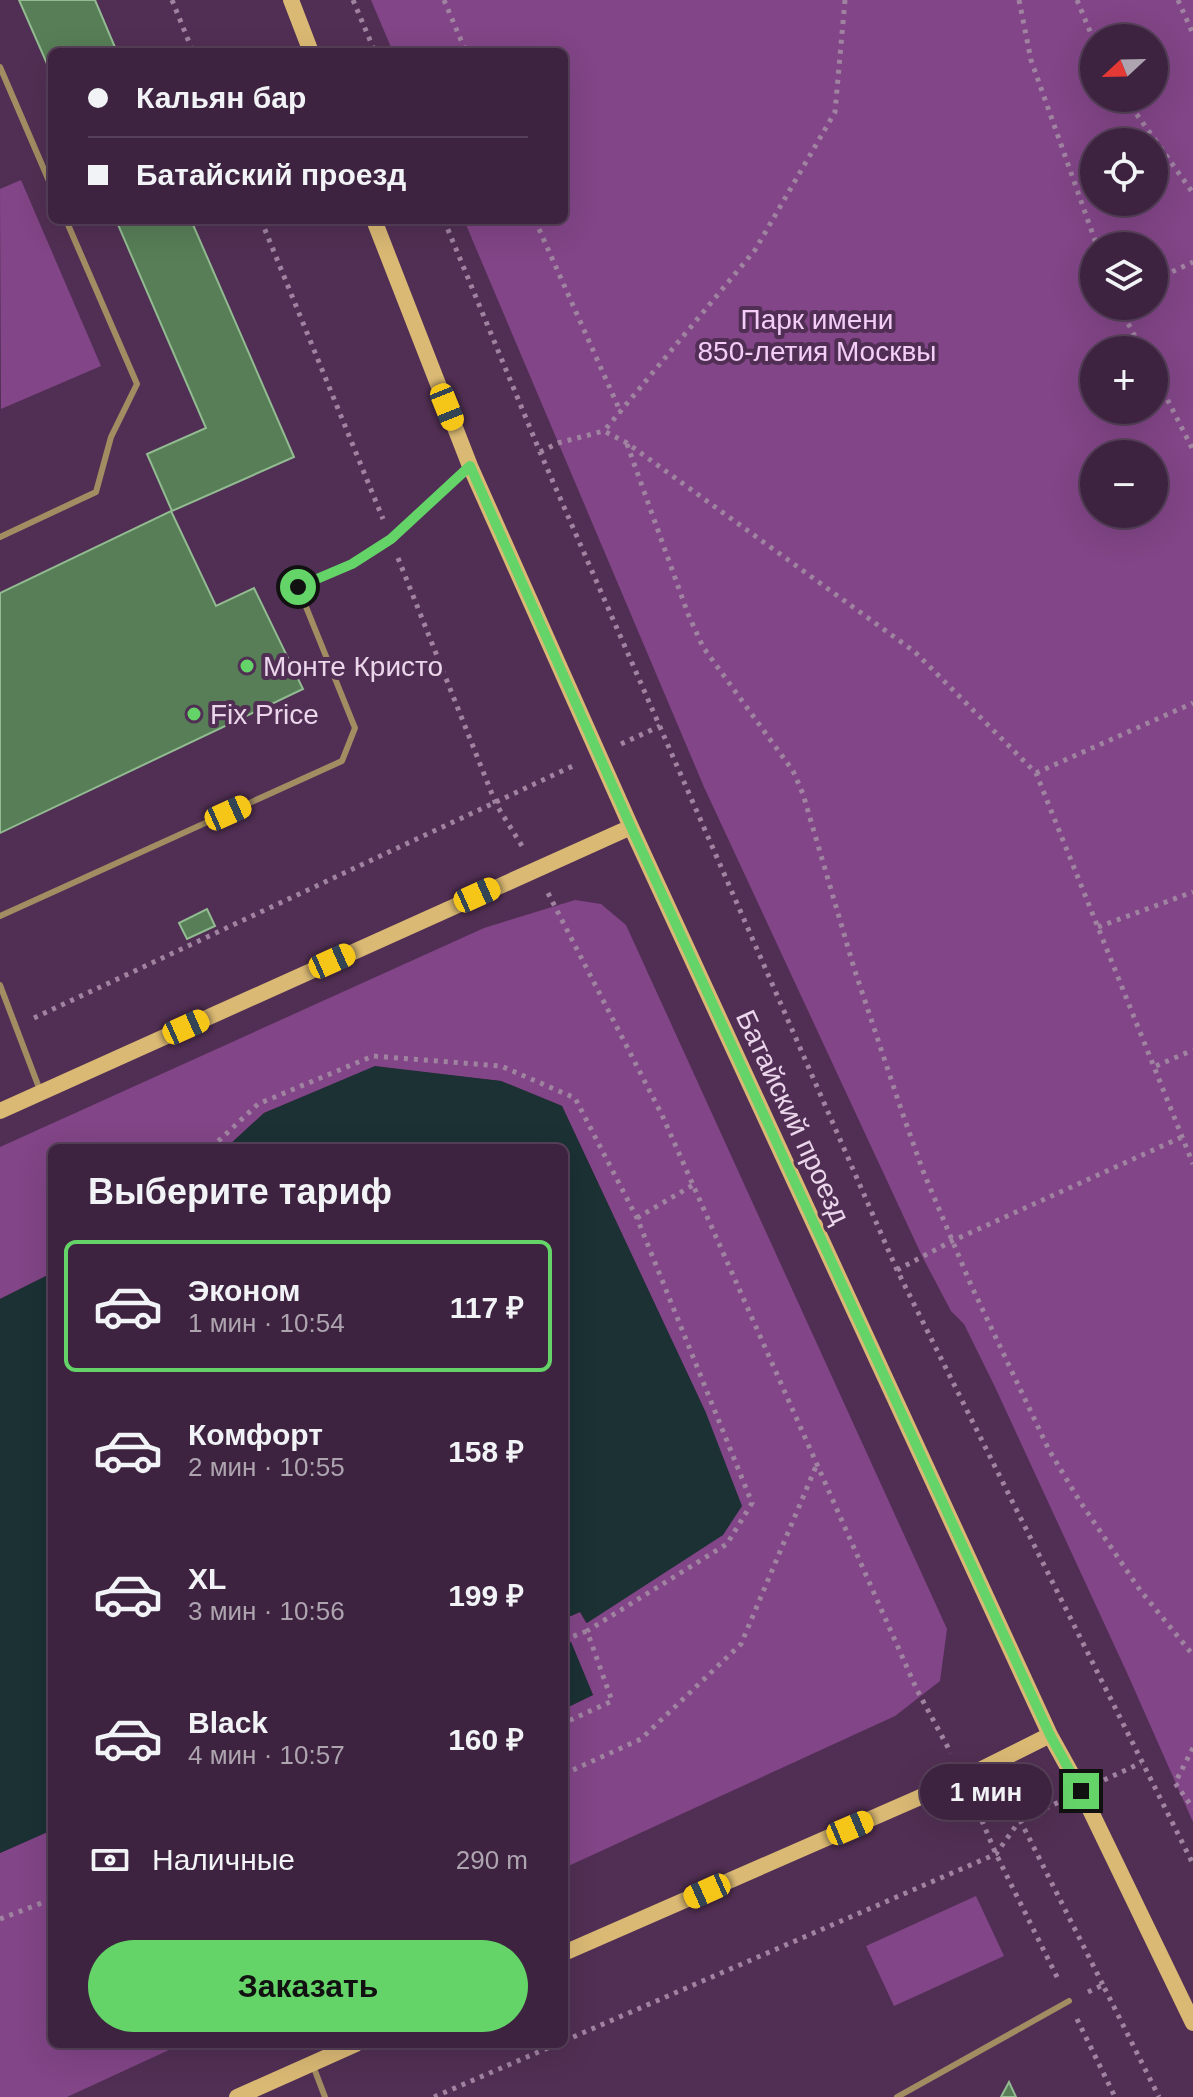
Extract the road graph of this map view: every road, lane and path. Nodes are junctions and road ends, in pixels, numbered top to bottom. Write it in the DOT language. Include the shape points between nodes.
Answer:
graph roads {
  1 [pos="172,0"];
  2 [pos="291,0"];
  3 [pos="353,0"];
  4 [pos="444,0"];
  5 [pos="845,0"];
  6 [pos="1019,0"];
  7 [pos="1077,0"];
  8 [pos="1178,0"];
  9 [pos="1087,24"];
  10 [pos="1193,34"];
  11 [pos="191,48"];
  12 [pos="309,48"];
  13 [pos="373,48"];
  14 [pos="464,48"];
  15 [pos="0,67"];
  16 [pos="1135,112"];
  17 [pos="48,179"];
  18 [pos="1193,193"];
  19 [pos="68,224"];
  20 [pos="263,224"];
  21 [pos="376,224"];
  22 [pos="446,224"];
  23 [pos="537,224"];
  24 [pos="1092,232"];
  25 [pos="1193,262"];
  26 [pos="1168,274"];
  27 [pos="1168,398"];
  28 [pos="621,413"];
  29 [pos="604,431"];
  30 [pos="1190,437"];
  31 [pos="627,443"];
  32 [pos="1193,450"];
  33 [pos="540,452"];
  34 [pos="470,466"];
  35 [pos="0,537"];
  36 [pos="391,539"];
  37 [pos="1193,703"];
  38 [pos="660,726"];
  39 [pos="599,753"];
  40 [pos="1036,773"];
  41 [pos="496,804"];
  42 [pos="631,827"];
  43 [pos="536,869"];
  44 [pos="1193,892"];
  45 [pos="0,916"];
  46 [pos="1098,927"];
  47 [pos="0,985"];
  48 [pos="16,1026"];
  49 [pos="1193,1050"];
  50 [pos="1156,1066"];
  51 [pos="41,1093"];
  52 [pos="0,1111"];
  53 [pos="1182,1137"];
  54 [pos="215,1144"];
  55 [pos="1193,1164"];
  56 [pos="693,1185"];
  57 [pos="637,1218"];
  58 [pos="952,1241"];
  59 [pos="897,1270"];
  60 [pos="817,1464"];
  61 [pos="587,1631"];
  62 [pos="568,1638"];
  63 [pos="1193,1655"];
  64 [pos="568,1721"];
  65 [pos="1050,1735"];
  66 [pos="1193,1748"];
  67 [pos="568,1772"];
  68 [pos="964,1778"];
  69 [pos="1193,1808"];
  70 [pos="1020,1820"];
  71 [pos="996,1854"];
  72 [pos="1193,1864"];
  73 [pos="48,1901"];
  74 [pos="0,1919"];
  75 [pos="568,1951"];
  76 [pos="1103,1985"];
  77 [pos="1069,2001"];
  78 [pos="1193,2023"];
  79 [pos="568,2039"];
  80 [pos="347,2048"];
  81 [pos="548,2048"];
  82 [pos="312,2063"];
  83 [pos="237,2097"];
  84 [pos="325,2097"];
  85 [pos="434,2097"];
  86 [pos="897,2097"];
  87 [pos="1115,2097"];
  88 [pos="1159,2097"];
  1 -- 11 [label="path"];
  2 -- 12 [label="main road"];
  3 -- 13 [label="path"];
  4 -- 14 [label="path"];
  5 -- 28 [label="path" via="835,112 755,250"];
  6 -- 24 [label="path" via="1031,60"];
  7 -- 9 [label="path"];
  8 -- 10 [label="path"];
  15 -- 17 [label="lane"];
  16 -- 18 [label="path"];
  19 -- 35 [label="lane" via="137,384 111,437 96,492"];
  20 -- 36 [label="path"];
  21 -- 34 [label="main road, Батайский проезд"];
  22 -- 33 [label="path"];
  23 -- 28 [label="path"];
  25 -- 26 [label="path"];
  27 -- 30 [label="path"];
  28 -- 29 [label="path"];
  29 -- 31 [label="path"];
  29 -- 33 [label="path"];
  30 -- 32 [label="path"];
  31 -- 40 [label="path" via="915,652"];
  31 -- 58 [label="path" via="703,647 793,771 803,794 854,968"];
  33 -- 38 [label="path"];
  34 -- 36 [label="lane"];
  34 -- 39 [label="main road, Батайский проезд"];
  36 -- 41 [label="path"];
  36 -- 45 [label="lane" via="352,564 298,587 355,728 342,761"];
  37 -- 40 [label="path"];
  38 -- 39 [label="path"];
  38 -- 59 [label="path"];
  39 -- 41 [label="path"];
  39 -- 42 [label="main road, Батайский проезд"];
  40 -- 46 [label="path"];
  41 -- 43 [label="path"];
  41 -- 48 [label="path"];
  42 -- 43 [label="main road"];
  42 -- 65 [label="main road, Батайский проезд"];
  43 -- 51 [label="main road"];
  43 -- 56 [label="path"];
  44 -- 46 [label="path"];
  46 -- 50 [label="path"];
  47 -- 48 [label="lane"];
  48 -- 51 [label="lane"];
  49 -- 50 [label="path"];
  50 -- 53 [label="path"];
  51 -- 52 [label="main road"];
  53 -- 55 [label="path"];
  53 -- 58 [label="path"];
  54 -- 57 [label="path" via="258,1104 373,1056 501,1066 575,1098"];
  56 -- 57 [label="path"];
  56 -- 60 [label="path"];
  57 -- 61 [label="path" via="752,1503 727,1544"];
  58 -- 59 [label="path"];
  58 -- 63 [label="path" via="1049,1450 1102,1538"];
  59 -- 72 [label="path"];
  60 -- 67 [label="path" via="741,1644 641,1739"];
  60 -- 68 [label="path" via="917,1690"];
  61 -- 62 [label="path"];
  61 -- 64 [label="path" via="612,1701"];
  65 -- 68 [label="main road"];
  65 -- 78 [label="main road, Батайский проезд"];
  66 -- 69 [label="path" via="1175,1783"];
  68 -- 71 [label="path"];
  68 -- 75 [label="main road"];
  70 -- 76 [label="path"];
  71 -- 77 [label="path"];
  71 -- 79 [label="path"];
  73 -- 74 [label="path"];
  76 -- 77 [label="path"];
  76 -- 88 [label="path"];
  77 -- 86 [label="lane"];
  77 -- 87 [label="path"];
  80 -- 82 [label="main road"];
  81 -- 85 [label="path"];
  82 -- 83 [label="main road"];
  82 -- 84 [label="lane"];
}
